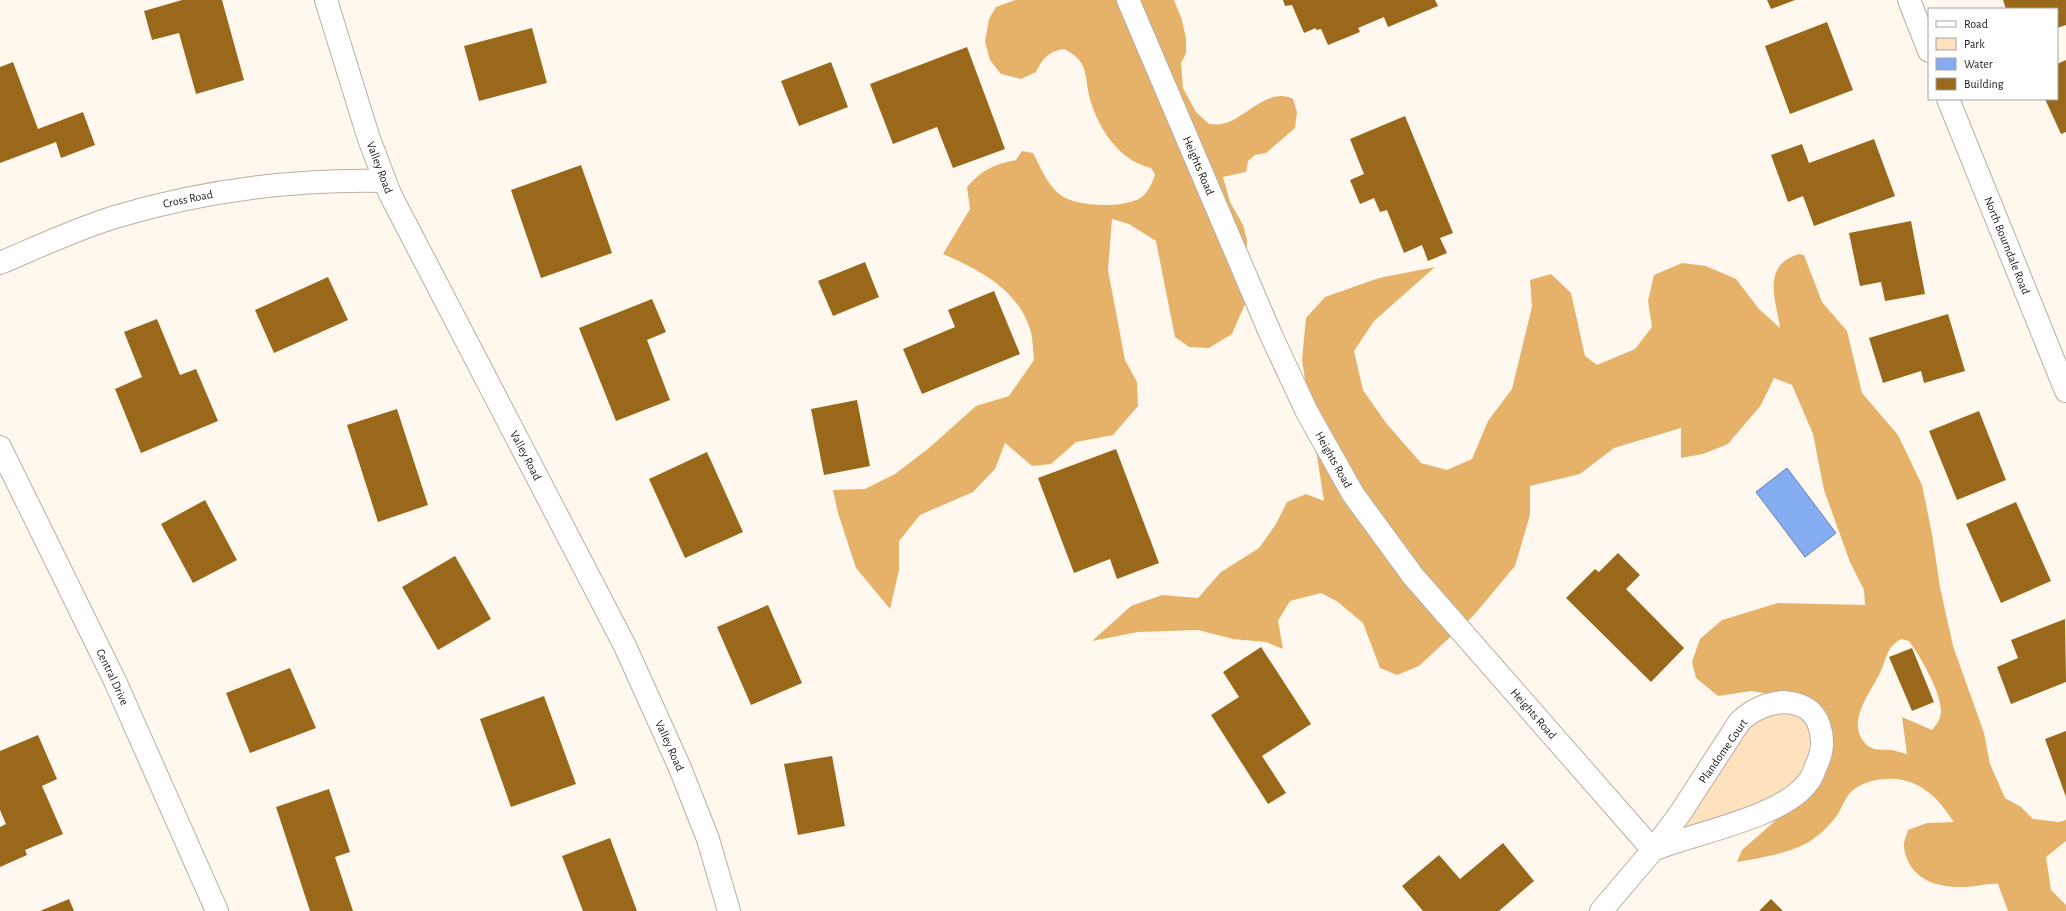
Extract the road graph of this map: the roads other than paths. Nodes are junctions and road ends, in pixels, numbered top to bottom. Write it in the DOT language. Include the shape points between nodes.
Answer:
graph roads {
  1 [pos="326,0"];
  2 [pos="1128,0"];
  3 [pos="1909,0"];
  4 [pos="1928,48"];
  5 [pos="1948,100"];
  6 [pos="385,181"];
  7 [pos="0,263"];
  8 [pos="2066,391"];
  9 [pos="0,447"];
  10 [pos="1653,850"];
  11 [pos="1602,910"];
  12 [pos="217,911"];
  13 [pos="729,911"];
  1 -- 6 [label="street, Valley Road" via="369,139"];
  2 -- 10 [label="street, Heights Road" via="1271,335 1307,412 1353,494 1412,576"];
  3 -- 4 [label="street"];
  5 -- 8 [label="street, North Bourndale Road"];
  6 -- 7 [label="street, Cross Road" via="343,180 269,186 190,198 115,217"];
  6 -- 13 [label="street, Valley Road" via="393,201 625,646 706,832"];
  9 -- 12 [label="street, Central Drive" via="115,681"];
  10 -- 10 [label="street, Plandome Court" via="1675,840 1777,807 1796,795 1808,782 1820,759 1822,732 1816,717 1808,708 1797,703 1767,704 1752,710 1740,721"];
  10 -- 11 [label="street, Plandome Court"];
}
